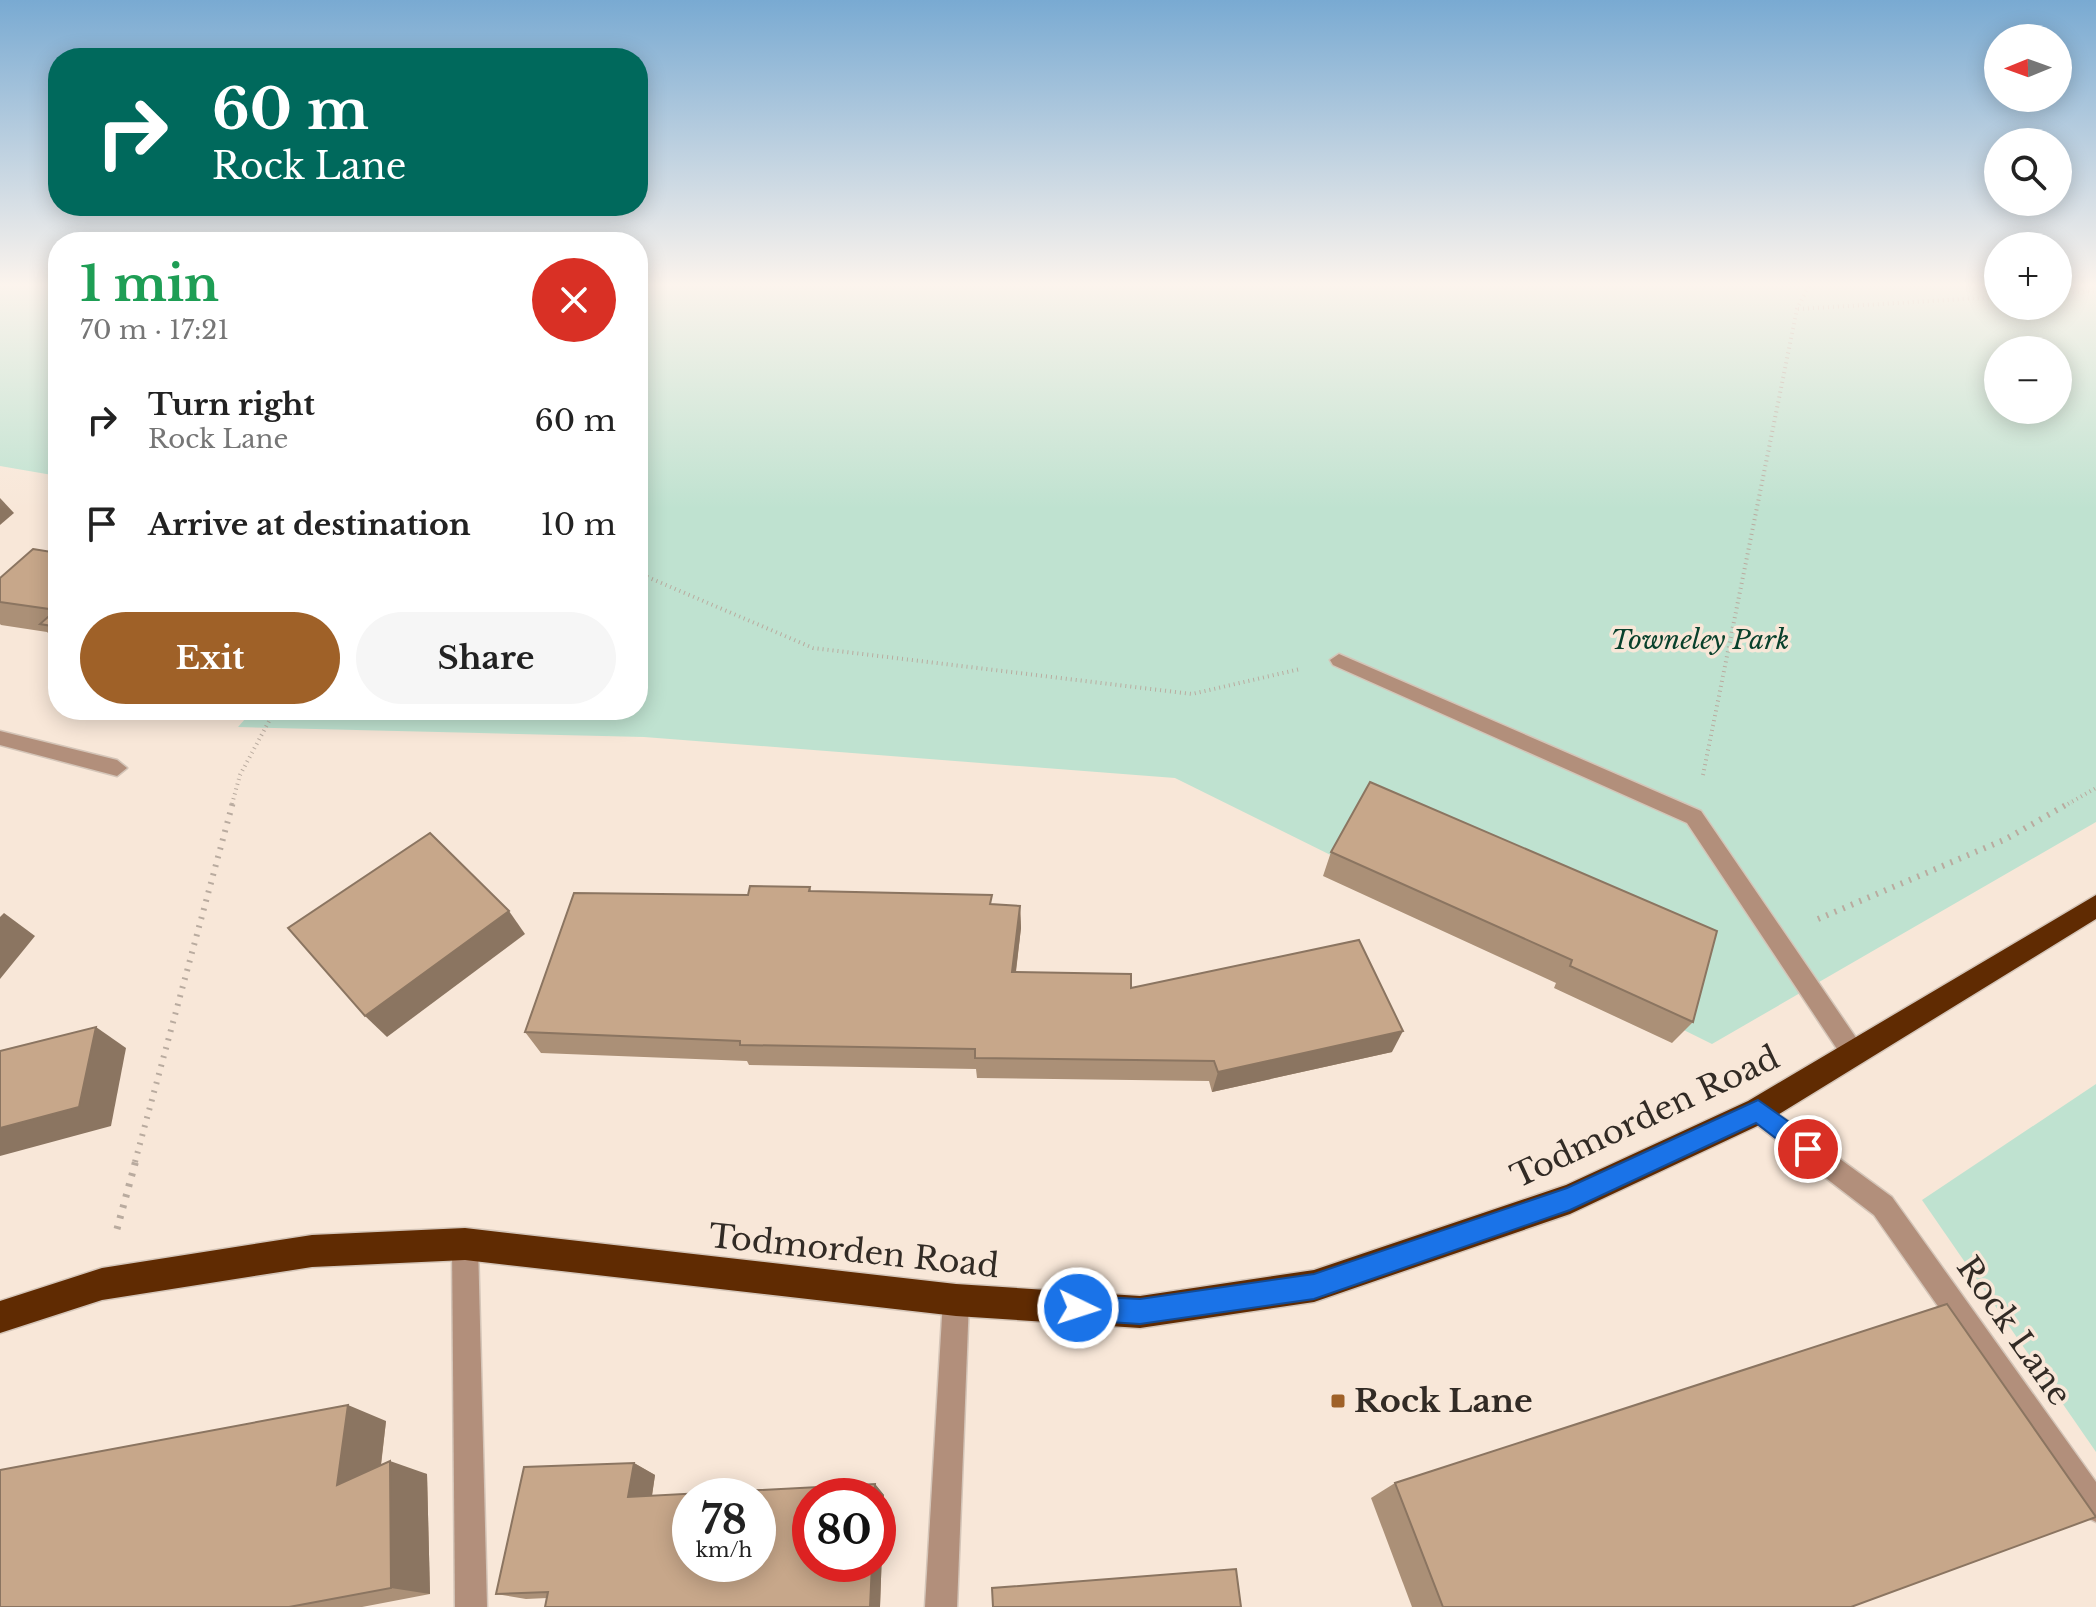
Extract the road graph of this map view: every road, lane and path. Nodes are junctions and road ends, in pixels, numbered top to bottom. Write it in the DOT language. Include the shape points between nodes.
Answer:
graph roads {
  1 [pos="1787,359"];
  2 [pos="648,577"];
  3 [pos="1339,660"];
  4 [pos="270,720"];
  5 [pos="0,738"];
  6 [pos="117,768"];
  7 [pos="2096,788"];
  8 [pos="1694,817"];
  9 [pos="2096,906"];
  10 [pos="1773,938"];
  11 [pos="1853,1053"];
  12 [pos="1758,1111"];
  13 [pos="465,1244"];
  14 [pos="102,1284"];
  15 [pos="956,1300"];
  16 [pos="0,1317"];
  17 [pos="2096,1507"];
  18 [pos="471,1607"];
  19 [pos="941,1607"];
  1 -- 8 [label="path"];
  2 -- 3 [label="path" via="813,648 1192,694"];
  3 -- 8 [label="street"];
  4 -- 14 [label="path" via="240,775"];
  5 -- 6 [label="street"];
  7 -- 10 [label="path" via="2006,839"];
  8 -- 10 [label="street"];
  9 -- 11 [label="highway, Todmorden Road"];
  10 -- 11 [label="street"];
  11 -- 12 [label="highway, Todmorden Road"];
  12 -- 15 [label="highway, Todmorden Road" via="1570,1199 1314,1286 1140,1312"];
  12 -- 17 [label="street, Rock Lane" via="1883,1206"];
  13 -- 14 [label="highway, Todmorden Road" via="312,1251"];
  13 -- 15 [label="highway, Todmorden Road"];
  13 -- 18 [label="street"];
  14 -- 16 [label="highway, Todmorden Road"];
  15 -- 19 [label="street"];
}
